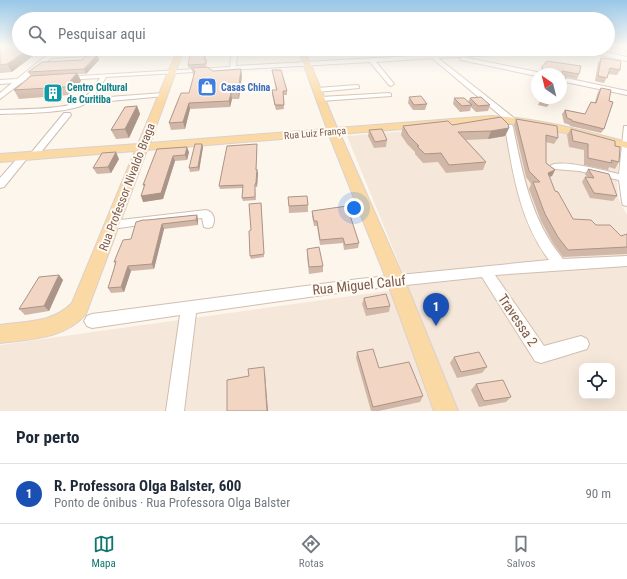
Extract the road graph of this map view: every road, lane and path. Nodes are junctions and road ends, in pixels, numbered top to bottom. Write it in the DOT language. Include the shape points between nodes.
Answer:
graph roads {
  1 [pos="38,65"];
  2 [pos="175,65"];
  3 [pos="285,65"];
  4 [pos="307,65"];
  5 [pos="376,65"];
  6 [pos="443,65"];
  7 [pos="492,65"];
  8 [pos="234,68"];
  9 [pos="172,72"];
  10 [pos="531,73"];
  11 [pos="104,76"];
  12 [pos="50,79"];
  13 [pos="58,79"];
  14 [pos="567,80"];
  15 [pos="19,81"];
  16 [pos="0,82"];
  17 [pos="391,84"];
  18 [pos="357,87"];
  19 [pos="317,90"];
  20 [pos="627,93"];
  21 [pos="389,95"];
  22 [pos="163,96"];
  23 [pos="0,97"];
  24 [pos="321,100"];
  25 [pos="102,102"];
  26 [pos="0,112"];
  27 [pos="67,115"];
  28 [pos="510,123"];
  29 [pos="627,128"];
  30 [pos="333,132"];
  31 [pos="626,145"];
  32 [pos="143,147"];
  33 [pos="29,156"];
  34 [pos="0,158"];
  35 [pos="555,166"];
  36 [pos="624,178"];
  37 [pos="0,185"];
  38 [pos="627,202"];
  39 [pos="112,224"];
  40 [pos="208,224"];
  41 [pos="627,261"];
  42 [pos="559,264"];
  43 [pos="485,271"];
  44 [pos="396,281"];
  45 [pos="189,307"];
  46 [pos="92,321"];
  47 [pos="0,334"];
  48 [pos="581,344"];
  49 [pos="175,411"];
  50 [pos="446,411"];
  1 -- 15 [label="street"];
  2 -- 9 [label="main road, Rua Professor Nivaldo Braga"];
  3 -- 8 [label="street"];
  4 -- 19 [label="main road"];
  5 -- 17 [label="street"];
  6 -- 28 [label="street"];
  7 -- 10 [label="street"];
  8 -- 9 [label="street"];
  9 -- 11 [label="street"];
  9 -- 22 [label="main road, Rua Professor Nivaldo Braga"];
  11 -- 13 [label="street"];
  11 -- 26 [label="street" via="81,103 58,108"];
  12 -- 15 [label="street"];
  14 -- 20 [label="street"];
  15 -- 16 [label="street"];
  15 -- 23 [label="street"];
  18 -- 19 [label="street"];
  19 -- 24 [label="main road"];
  21 -- 24 [label="street"];
  22 -- 25 [label="street"];
  22 -- 32 [label="main road, Rua Professor Nivaldo Braga"];
  24 -- 30 [label="main road"];
  27 -- 33 [label="street"];
  28 -- 30 [label="main road, Rua Luiz França" via="482,120"];
  28 -- 31 [label="main road, Rua Luiz França" via="552,126"];
  28 -- 42 [label="street" via="519,182 528,212 546,248"];
  29 -- 31 [label="street"];
  30 -- 32 [label="main road, Rua Luiz França"];
  30 -- 44 [label="main road"];
  31 -- 36 [label="street"];
  32 -- 33 [label="main road, Rua Luiz França"];
  32 -- 39 [label="main road, Rua Professor Nivaldo Braga"];
  33 -- 34 [label="main road, Rua Luiz França"];
  33 -- 37 [label="street"];
  35 -- 36 [label="street" via="579,168"];
  36 -- 38 [label="street"];
  39 -- 40 [label="street" via="206,214"];
  39 -- 47 [label="main road, Rua Professor Nivaldo Braga" via="79,308 67,320 48,327"];
  41 -- 42 [label="street, Rua Miguel Caluf"];
  42 -- 43 [label="street, Rua Miguel Caluf"];
  43 -- 44 [label="street, Rua Miguel Caluf"];
  43 -- 48 [label="street, Travessa 2" via="541,354"];
  44 -- 45 [label="street, Rua Miguel Caluf"];
  44 -- 50 [label="main road"];
  45 -- 46 [label="street, Rua Miguel Caluf"];
  45 -- 49 [label="street"];
}
